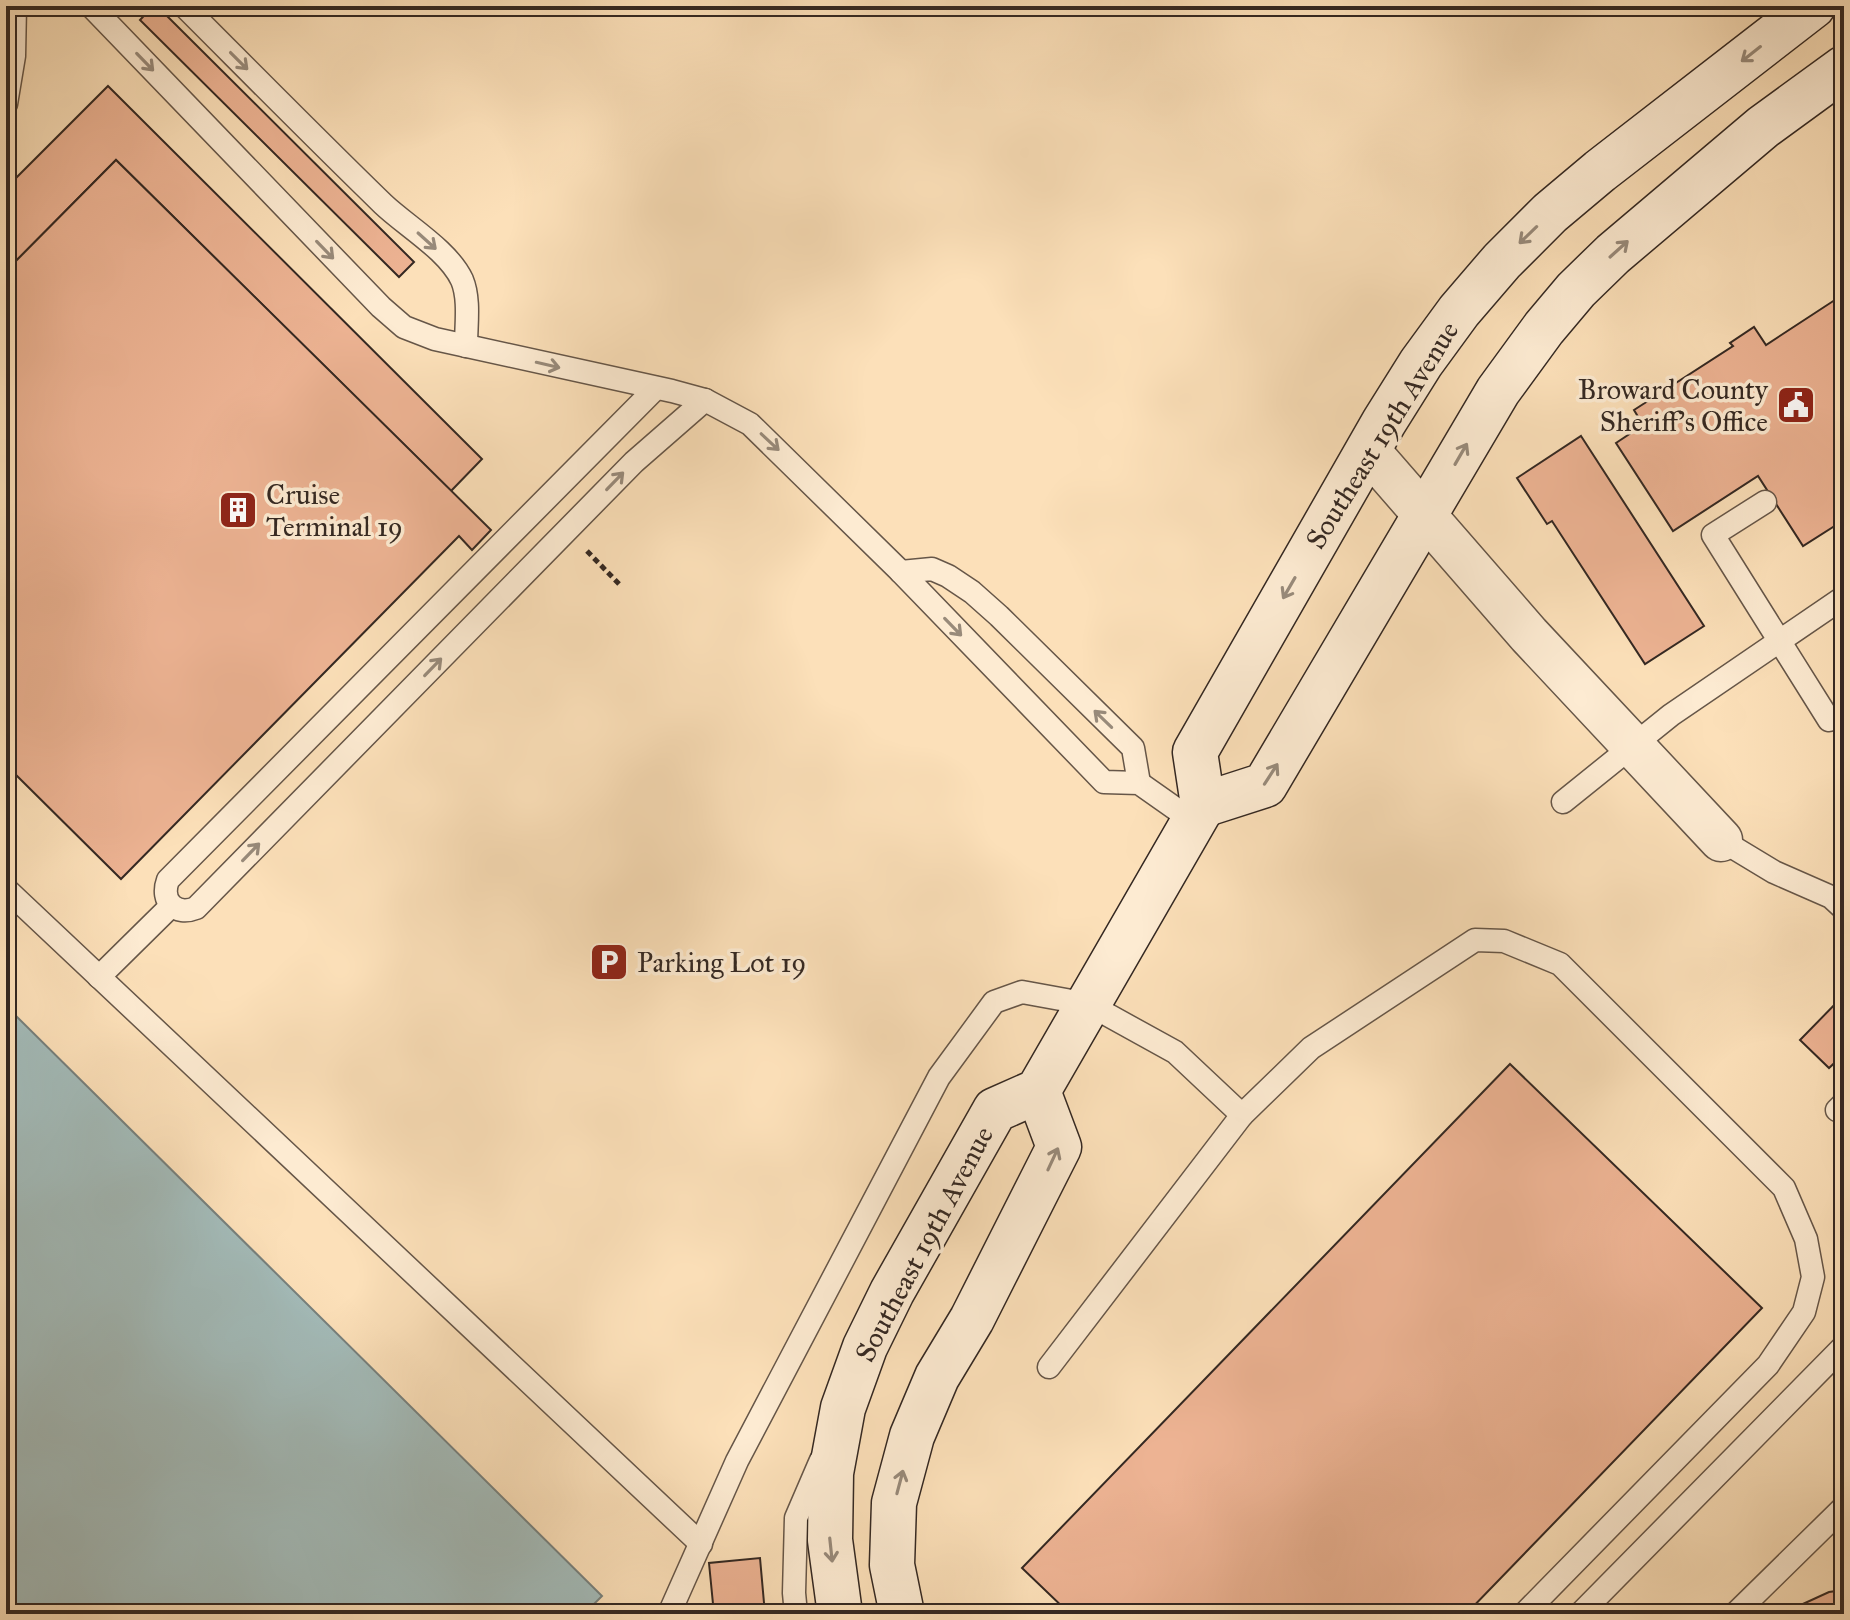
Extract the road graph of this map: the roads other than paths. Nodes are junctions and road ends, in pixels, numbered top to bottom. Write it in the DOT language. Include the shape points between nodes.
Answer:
graph roads {
  1 [pos="15,6"];
  2 [pos="91,6"];
  3 [pos="184,6"];
  4 [pos="1813,6"];
  5 [pos="1844,68"];
  6 [pos="1844,91"];
  7 [pos="6,104"];
  8 [pos="1763,127"];
  9 [pos="466,346"];
  10 [pos="656,388"];
  11 [pos="705,400"];
  12 [pos="1368,450"];
  13 [pos="1765,502"];
  14 [pos="1425,515"];
  15 [pos="901,572"];
  16 [pos="1844,597"];
  17 [pos="1779,641"];
  18 [pos="1829,720"];
  19 [pos="1632,745"];
  20 [pos="1139,783"];
  21 [pos="1563,802"];
  22 [pos="1198,813"];
  23 [pos="1721,840"];
  24 [pos="6,889"];
  25 [pos="171,906"];
  26 [pos="1844,909"];
  27 [pos="99,977"];
  28 [pos="1088,1004"];
  29 [pos="1038,1091"];
  30 [pos="1242,1115"];
  31 [pos="1844,1346"];
  32 [pos="1049,1367"];
  33 [pos="843,1408"];
  34 [pos="1844,1507"];
  35 [pos="701,1544"];
  36 [pos="669,1614"];
  37 [pos="796,1614"];
  38 [pos="840,1614"];
  39 [pos="902,1614"];
  40 [pos="1524,1614"];
  41 [pos="1580,1614"];
  42 [pos="1735,1614"];
  1 -- 7 [label="lane"];
  2 -- 9 [label="lane, one-way" via="381,307 404,327"];
  3 -- 9 [label="lane, one-way" via="456,270 466,297"];
  4 -- 12 [label="street, Southeast 19th Avenue, one-way" via="1600,171 1511,251 1421,363"];
  5 -- 8 [label="street"];
  6 -- 8 [label="street"];
  14 -- 8 [label="street, one-way" via="1498,391 1576,290"];
  9 -- 10 [label="lane, one-way"];
  10 -- 11 [label="lane"];
  10 -- 25 [label="lane" via="168,880 166,898"];
  11 -- 15 [label="lane, one-way" via="750,424"];
  25 -- 11 [label="lane, one-way" via="179,911 196,908 634,462"];
  12 -- 14 [label="street"];
  12 -- 22 [label="street, Southeast 19th Avenue, one-way" via="1195,752"];
  13 -- 17 [label="lane" via="1713,535"];
  14 -- 19 [label="street"];
  22 -- 14 [label="street, one-way" via="1265,785"];
  15 -- 20 [label="lane, one-way" via="1104,782"];
  20 -- 15 [label="lane, one-way" via="1133,748 990,608 932,569"];
  16 -- 17 [label="lane"];
  17 -- 18 [label="lane"];
  17 -- 19 [label="lane"];
  19 -- 21 [label="lane"];
  19 -- 23 [label="street"];
  20 -- 22 [label="lane"];
  22 -- 28 [label="street"];
  23 -- 26 [label="lane" via="1774,872 1831,897"];
  24 -- 27 [label="lane"];
  25 -- 27 [label="lane"];
  27 -- 35 [label="lane"];
  28 -- 29 [label="street"];
  28 -- 30 [label="lane" via="1175,1052"];
  28 -- 35 [label="lane" via="1022,992 994,1002 939,1077 737,1461"];
  29 -- 33 [label="street, Southeast 19th Avenue" via="995,1110 892,1292"];
  39 -- 29 [label="street, one-way" via="892,1565 894,1503 901,1476 937,1377 1059,1147"];
  30 -- 32 [label="lane"];
  30 -- 40 [label="lane" via="1323,1039 1475,940 1504,941 1560,964 1784,1188 1806,1239 1813,1277 1804,1312 1768,1365"];
  31 -- 41 [label="lane"];
  33 -- 37 [label="lane" via="796,1518"];
  33 -- 38 [label="street, Southeast 19th Avenue, one-way" via="831,1473 830,1540"];
  34 -- 42 [label="lane"];
  35 -- 36 [label="lane"];
}
